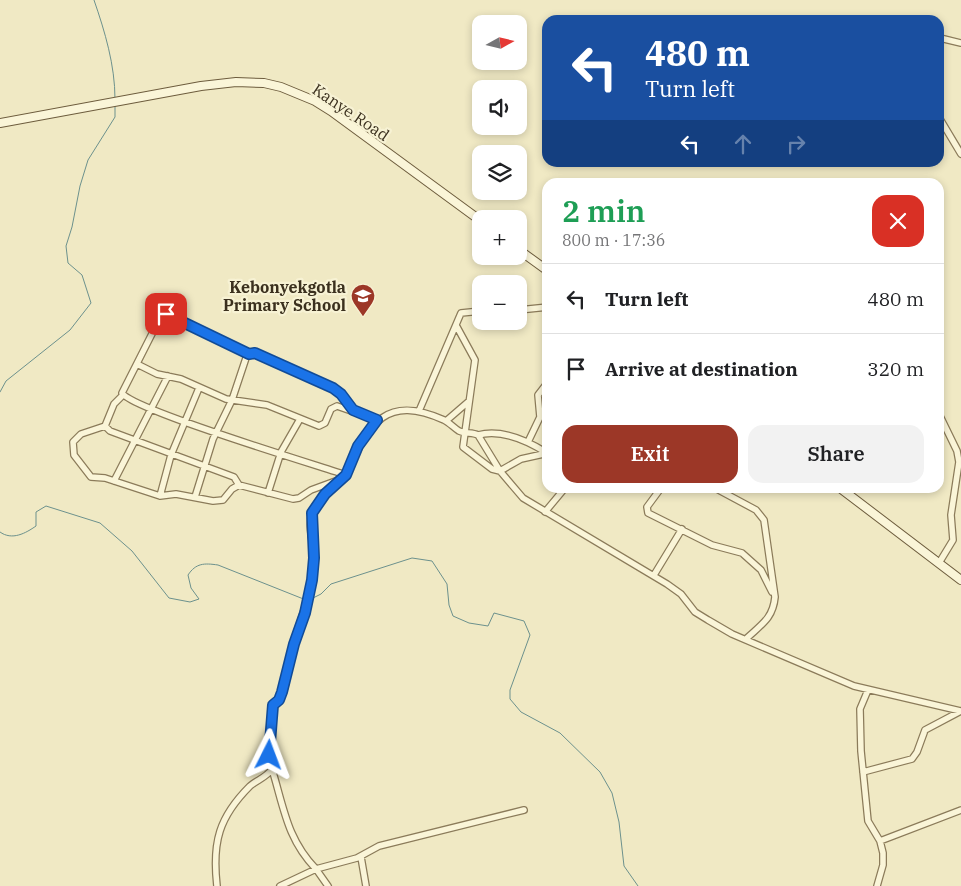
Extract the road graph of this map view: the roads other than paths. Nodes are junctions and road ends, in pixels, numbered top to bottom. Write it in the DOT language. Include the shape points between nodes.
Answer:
graph roads {
  1 [pos="944,39"];
  2 [pos="961,43"];
  3 [pos="0,123"];
  4 [pos="944,126"];
  5 [pos="961,154"];
  6 [pos="472,214"];
  7 [pos="527,256"];
  8 [pos="542,267"];
  9 [pos="542,308"];
  10 [pos="527,309"];
  11 [pos="472,312"];
  12 [pos="457,327"];
  13 [pos="249,354"];
  14 [pos="137,364"];
  15 [pos="168,376"];
  16 [pos="199,388"];
  17 [pos="542,390"];
  18 [pos="124,396"];
  19 [pos="232,400"];
  20 [pos="468,402"];
  21 [pos="150,409"];
  22 [pos="353,410"];
  23 [pos="419,411"];
  24 [pos="300,419"];
  25 [pos="377,420"];
  26 [pos="446,421"];
  27 [pos="184,422"];
  28 [pos="944,424"];
  29 [pos="105,426"];
  30 [pos="217,431"];
  31 [pos="464,432"];
  32 [pos="478,435"];
  33 [pos="134,440"];
  34 [pos="528,442"];
  35 [pos="542,450"];
  36 [pos="281,452"];
  37 [pos="542,454"];
  38 [pos="171,455"];
  39 [pos="204,466"];
  40 [pos="500,471"];
  41 [pos="344,477"];
  42 [pos="114,481"];
  43 [pos="239,485"];
  44 [pos="314,491"];
  45 [pos="268,493"];
  46 [pos="561,493"];
  47 [pos="657,493"];
  48 [pos="724,493"];
  49 [pos="847,493"];
  50 [pos="325,494"];
  51 [pos="160,496"];
  52 [pos="195,497"];
  53 [pos="318,501"];
  54 [pos="545,512"];
  55 [pos="682,529"];
  56 [pos="938,563"];
  57 [pos="654,575"];
  58 [pos="961,580"];
  59 [pos="775,597"];
  60 [pos="747,638"];
  61 [pos="868,690"];
  62 [pos="961,711"];
  63 [pos="272,769"];
  64 [pos="863,772"];
  65 [pos="524,810"];
  66 [pos="961,810"];
  67 [pos="880,841"];
  68 [pos="361,857"];
  69 [pos="316,870"];
  70 [pos="217,886"];
  71 [pos="280,886"];
  72 [pos="328,886"];
  73 [pos="366,886"];
  74 [pos="877,886"];
  1 -- 2 [label="street"];
  3 -- 6 [label="main road, Kanye Road" via="236,82 281,87 331,111"];
  4 -- 5 [label="street"];
  7 -- 8 [label="main road"];
  9 -- 10 [label="street"];
  11 -- 12 [label="street" via="463,312"];
  12 -- 20 [label="street" via="475,360"];
  12 -- 23 [label="street"];
  13 -- 14 [label="street" via="166,314 160,318"];
  13 -- 19 [label="street"];
  13 -- 22 [label="street" via="255,353 336,389"];
  14 -- 15 [label="street"];
  14 -- 18 [label="street" via="122,390"];
  15 -- 16 [label="street"];
  15 -- 21 [label="street"];
  16 -- 19 [label="street"];
  16 -- 27 [label="street"];
  17 -- 34 [label="street" via="538,395 540,417"];
  18 -- 21 [label="street"];
  18 -- 29 [label="street" via="114,404"];
  19 -- 24 [label="street" via="267,404"];
  19 -- 30 [label="street"];
  20 -- 26 [label="street"];
  20 -- 31 [label="street"];
  21 -- 27 [label="street"];
  21 -- 33 [label="street"];
  22 -- 24 [label="street" via="338,406 332,408 321,426"];
  22 -- 25 [label="street"];
  23 -- 25 [label="street" via="390,414"];
  23 -- 26 [label="street"];
  24 -- 36 [label="street"];
  25 -- 41 [label="street" via="358,446"];
  26 -- 31 [label="street"];
  27 -- 30 [label="street"];
  27 -- 38 [label="street"];
  28 -- 56 [label="street" via="959,462 951,515 953,540"];
  29 -- 33 [label="street"];
  29 -- 42 [label="street" via="79,436 73,442 72,452 90,476"];
  30 -- 36 [label="street"];
  30 -- 39 [label="street"];
  31 -- 32 [label="street"];
  31 -- 40 [label="street" via="462,444 465,449 492,469"];
  32 -- 34 [label="street" via="501,434"];
  32 -- 40 [label="street"];
  33 -- 38 [label="street"];
  33 -- 42 [label="street"];
  34 -- 35 [label="street"];
  36 -- 41 [label="street"];
  36 -- 45 [label="street"];
  37 -- 40 [label="street" via="521,459"];
  38 -- 39 [label="street"];
  38 -- 51 [label="street"];
  39 -- 43 [label="street" via="234,477"];
  39 -- 52 [label="street"];
  40 -- 54 [label="street" via="523,498"];
  41 -- 44 [label="street"];
  41 -- 50 [label="street"];
  42 -- 51 [label="street"];
  43 -- 45 [label="street"];
  43 -- 52 [label="street" via="221,501"];
  44 -- 45 [label="street" via="297,499"];
  44 -- 50 [label="street"];
  44 -- 53 [label="street"];
  46 -- 54 [label="street"];
  47 -- 55 [label="street" via="646,511"];
  48 -- 59 [label="street" via="762,515"];
  49 -- 56 [label="main road"];
  50 -- 53 [label="street"];
  51 -- 52 [label="street"];
  53 -- 63 [label="street" via="310,518 314,558 305,613 282,692 273,705 268,744"];
  54 -- 57 [label="street"];
  55 -- 57 [label="street"];
  55 -- 59 [label="street" via="712,545 742,553 761,570"];
  56 -- 58 [label="main road"];
  57 -- 60 [label="street" via="681,594 695,612 732,634"];
  59 -- 60 [label="street" via="774,610"];
  60 -- 61 [label="street"];
  61 -- 62 [label="street"];
  61 -- 64 [label="street" via="859,716"];
  62 -- 64 [label="street" via="925,730 912,759"];
  63 -- 69 [label="street" via="293,840"];
  63 -- 70 [label="street" via="236,800 221,824 216,845"];
  64 -- 67 [label="street" via="868,821"];
  65 -- 68 [label="street" via="379,846"];
  66 -- 67 [label="street"];
  67 -- 74 [label="street" via="883,865"];
  68 -- 69 [label="street"];
  68 -- 73 [label="street"];
  69 -- 71 [label="street"];
  69 -- 72 [label="street"];
}
